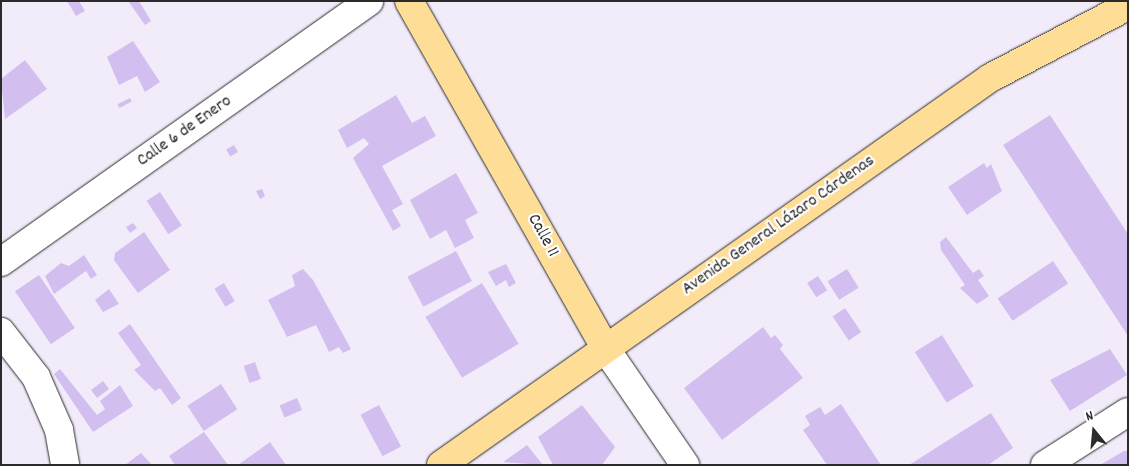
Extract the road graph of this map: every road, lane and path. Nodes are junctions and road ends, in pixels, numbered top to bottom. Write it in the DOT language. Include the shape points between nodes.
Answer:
graph roads {
  1 [pos="369,1"];
  2 [pos="409,1"];
  3 [pos="1128,6"];
  4 [pos="1,262"];
  5 [pos="1,332"];
  6 [pos="605,348"];
  7 [pos="1128,412"];
  8 [pos="65,465"];
  9 [pos="441,465"];
  10 [pos="685,465"];
  11 [pos="1045,465"];
  1 -- 4 [label="street, Calle 6 de Enero"];
  2 -- 6 [label="main road, Calle 11"];
  3 -- 6 [label="main road, Avenida General Lázaro Cárdenas" via="990,78"];
  5 -- 8 [label="street" via="36,377 59,430"];
  6 -- 9 [label="main road, Avenida General Lázaro Cárdenas"];
  6 -- 10 [label="street, Calle 11"];
  7 -- 11 [label="street"];
}
